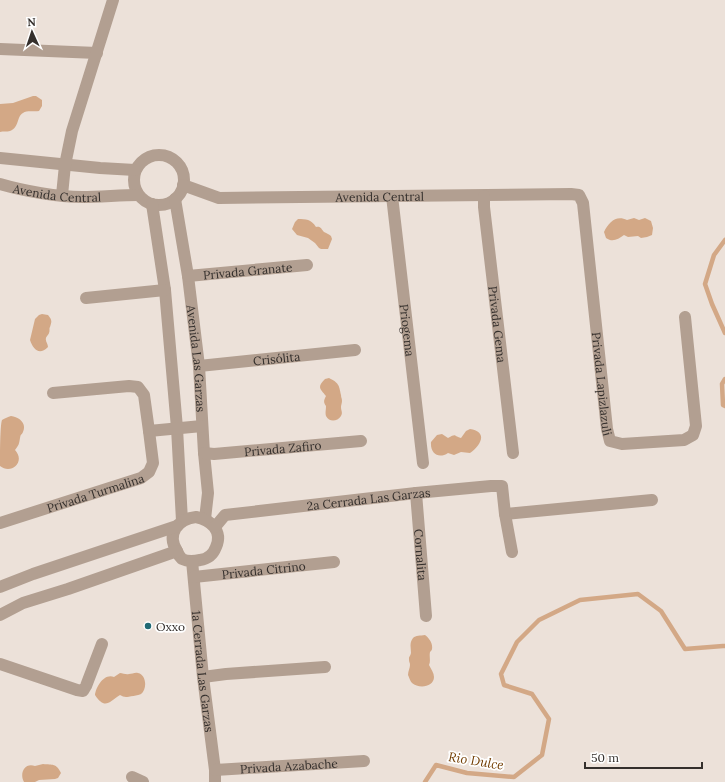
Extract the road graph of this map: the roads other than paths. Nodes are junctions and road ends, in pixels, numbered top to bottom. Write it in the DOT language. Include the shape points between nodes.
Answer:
graph roads {
  1 [pos="113,0"];
  2 [pos="0,49"];
  3 [pos="97,53"];
  4 [pos="1,158"];
  5 [pos="65,165"];
  6 [pos="135,170"];
  7 [pos="0,184"];
  8 [pos="183,185"];
  9 [pos="138,194"];
  10 [pos="62,195"];
  11 [pos="579,195"];
  12 [pos="392,196"];
  13 [pos="484,196"];
  14 [pos="175,199"];
  15 [pos="152,204"];
  16 [pos="307,265"];
  17 [pos="188,276"];
  18 [pos="165,290"];
  19 [pos="86,298"];
  20 [pos="685,317"];
  21 [pos="354,350"];
  22 [pos="199,366"];
  23 [pos="53,393"];
  24 [pos="202,426"];
  25 [pos="178,428"];
  26 [pos="149,431"];
  27 [pos="361,440"];
  28 [pos="204,453"];
  29 [pos="513,453"];
  30 [pos="423,463"];
  31 [pos="416,493"];
  32 [pos="652,500"];
  33 [pos="505,514"];
  34 [pos="205,519"];
  35 [pos="0,523"];
  36 [pos="180,524"];
  37 [pos="215,527"];
  38 [pos="177,551"];
  39 [pos="512,552"];
  40 [pos="192,561"];
  41 [pos="334,562"];
  42 [pos="194,578"];
  43 [pos="0,586"];
  44 [pos="0,615"];
  45 [pos="426,616"];
  46 [pos="102,644"];
  47 [pos="0,664"];
  48 [pos="325,667"];
  49 [pos="203,677"];
  50 [pos="364,761"];
  51 [pos="215,776"];
  1 -- 3 [label="street"];
  2 -- 3 [label="street"];
  3 -- 5 [label="street" via="72,131"];
  4 -- 5 [label="street"];
  5 -- 6 [label="street"];
  5 -- 10 [label="street"];
  6 -- 8 [label="street" via="147,157 171,157 182,169"];
  6 -- 9 [label="street" via="134,187"];
  7 -- 10 [label="street, Avenida Central"];
  8 -- 12 [label="street, Avenida Central" via="219,198"];
  8 -- 14 [label="street"];
  9 -- 10 [label="street, Avenida Central" via="82,197"];
  9 -- 15 [label="street"];
  11 -- 13 [label="street, Avenida Central"];
  11 -- 20 [label="street, Privada Lapizlazuli" via="583,203 610,441 622,444 684,440 693,435 696,426"];
  12 -- 13 [label="street, Avenida Central"];
  12 -- 30 [label="street, Priogema"];
  13 -- 29 [label="street, Privada Gema"];
  14 -- 15 [label="street" via="161,205"];
  14 -- 17 [label="street, Avenida Las Garzas"];
  15 -- 18 [label="street, Avenida Las Garzas"];
  16 -- 17 [label="street, Privada Granate"];
  17 -- 22 [label="street, Avenida Las Garzas"];
  18 -- 19 [label="street"];
  18 -- 25 [label="street, Avenida Las Garzas"];
  21 -- 22 [label="street, Crisólita"];
  22 -- 24 [label="street, Avenida Las Garzas"];
  23 -- 26 [label="street, Privada Turmalina" via="138,387 144,395"];
  24 -- 25 [label="street"];
  24 -- 28 [label="street, Avenida Las Garzas"];
  25 -- 26 [label="street"];
  25 -- 36 [label="street, Avenida Las Garzas"];
  26 -- 35 [label="street, Privada Turmalina" via="153,463 149,472 142,478"];
  27 -- 28 [label="street, Privada Zafiro"];
  28 -- 34 [label="street, Avenida Las Garzas" via="208,493"];
  31 -- 33 [label="street, 2a Cerrada Las Garzas" via="502,486"];
  31 -- 37 [label="street, 2a Cerrada Las Garzas" via="225,515"];
  31 -- 45 [label="street, Cornalita"];
  32 -- 33 [label="street"];
  33 -- 39 [label="street, 2a Cerrada Las Garzas"];
  34 -- 36 [label="street" via="189,518"];
  34 -- 37 [label="street"];
  36 -- 38 [label="street, Avenida Las Garzas" via="174,533 173,541"];
  36 -- 43 [label="street"];
  37 -- 40 [label="street" via="218,541 212,555 206,559"];
  38 -- 40 [label="street" via="182,558"];
  38 -- 44 [label="street" via="23,603"];
  40 -- 42 [label="street, 1a Cerrada Las Garzas"];
  41 -- 42 [label="street, Privada Citrino"];
  42 -- 49 [label="street, 1a Cerrada Las Garzas"];
  46 -- 47 [label="street" via="83,691"];
  48 -- 49 [label="street"];
  49 -- 51 [label="street, 1a Cerrada Las Garzas"];
  50 -- 51 [label="street, Privada Azabache"];
}
